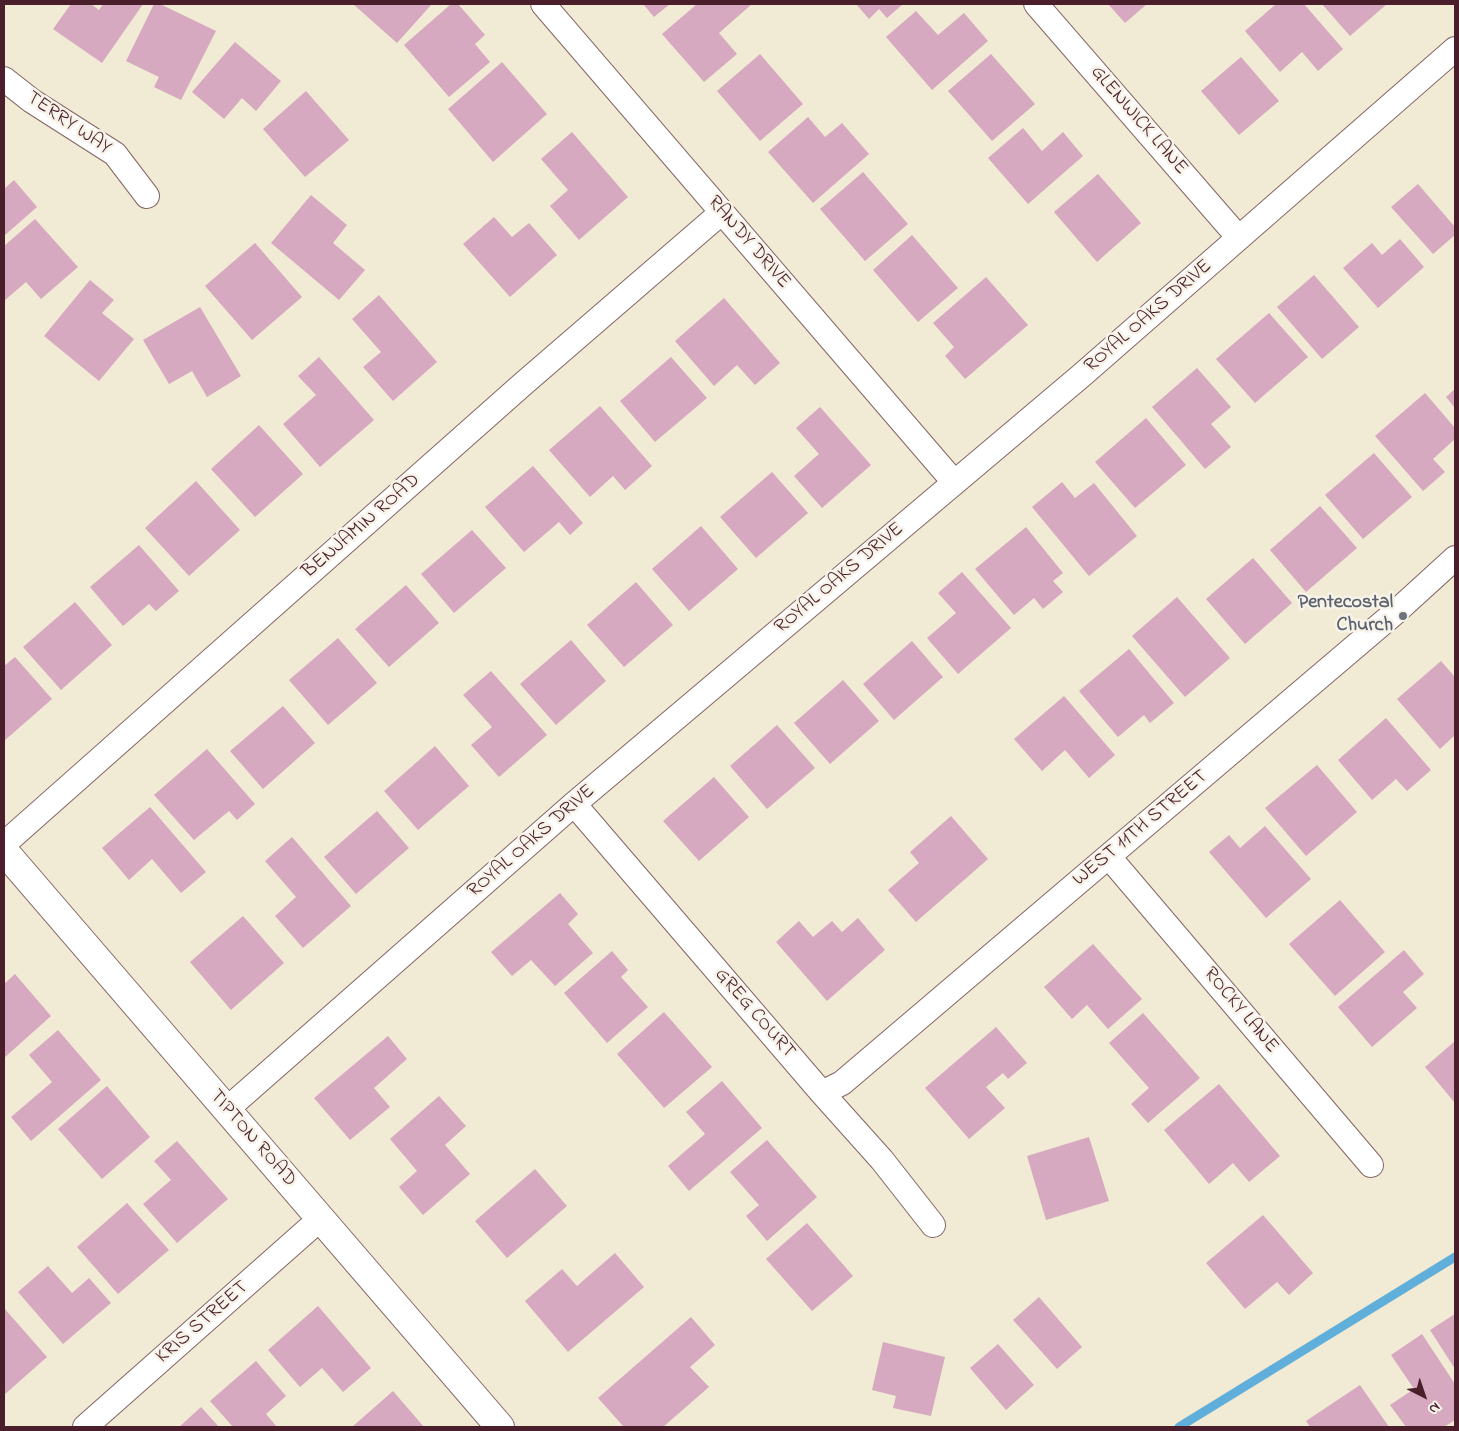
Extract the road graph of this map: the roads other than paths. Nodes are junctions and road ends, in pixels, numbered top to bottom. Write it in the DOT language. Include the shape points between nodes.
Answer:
graph roads {
  1 [pos="543,4"];
  2 [pos="1036,4"];
  3 [pos="1455,49"];
  4 [pos="4,79"];
  5 [pos="147,196"];
  6 [pos="722,213"];
  7 [pos="1239,238"];
  8 [pos="954,482"];
  9 [pos="1455,558"];
  10 [pos="574,804"];
  11 [pos="4,844"];
  12 [pos="4,851"];
  13 [pos="1109,857"];
  14 [pos="822,1093"];
  15 [pos="226,1110"];
  16 [pos="1371,1165"];
  17 [pos="320,1219"];
  18 [pos="933,1225"];
  19 [pos="85,1427"];
  20 [pos="500,1427"];
  1 -- 6 [label="street, RANDY DRIVE"];
  2 -- 7 [label="street, GLENWICK LANE"];
  3 -- 7 [label="street, ROYAL OAKS DRIVE"];
  4 -- 5 [label="street, TERRY WAY" via="32,101 115,154"];
  6 -- 8 [label="street, RANDY DRIVE"];
  6 -- 11 [label="street, BENJAMIN ROAD"];
  7 -- 8 [label="street, ROYAL OAKS DRIVE"];
  8 -- 10 [label="street, ROYAL OAKS DRIVE"];
  9 -- 13 [label="street, WEST 11TH STREET"];
  10 -- 14 [label="street, GREG COURT"];
  10 -- 15 [label="street, ROYAL OAKS DRIVE"];
  12 -- 15 [label="street, TIPTON ROAD"];
  13 -- 14 [label="street, WEST 11TH STREET" via="842,1084"];
  13 -- 16 [label="street, ROCKY LANE"];
  14 -- 18 [label="street, GREG COURT" via="882,1160"];
  15 -- 17 [label="street, TIPTON ROAD"];
  17 -- 19 [label="street, KRIS STREET"];
  17 -- 20 [label="street, TIPTON ROAD"];
}
